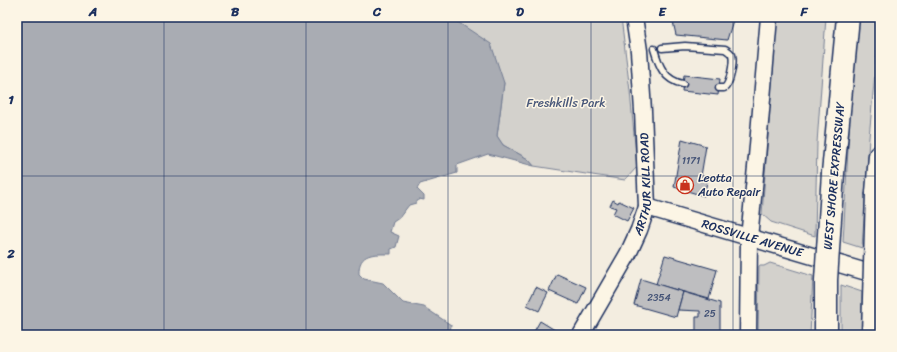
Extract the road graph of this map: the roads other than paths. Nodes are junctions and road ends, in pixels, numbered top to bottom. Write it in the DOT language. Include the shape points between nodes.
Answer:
graph roads {
  1 [pos="634,17"];
  2 [pos="769,17"];
  3 [pos="840,17"];
  4 [pos="848,17"];
  5 [pos="662,48"];
  6 [pos="654,49"];
  7 [pos="683,84"];
  8 [pos="719,88"];
  9 [pos="880,156"];
  10 [pos="833,173"];
  11 [pos="647,207"];
  12 [pos="749,238"];
  13 [pos="880,276"];
  14 [pos="581,335"];
  15 [pos="748,335"];
  16 [pos="826,335"];
  17 [pos="873,335"];
  1 -- 11 [label="street, ARTHUR KILL ROAD" via="639,51"];
  2 -- 12 [label="street"];
  3 -- 10 [label="highway"];
  4 -- 10 [label="highway, WEST SHORE EXPRESSWAY"];
  5 -- 8 [label="lane" via="685,46 729,51 732,57 728,84 724,88"];
  6 -- 7 [label="lane" via="658,63 668,77"];
  9 -- 17 [label="highway, bridge"];
  10 -- 16 [label="highway, WEST SHORE EXPRESSWAY, bridge" via="826,280"];
  11 -- 12 [label="street, ROSSVILLE AVENUE"];
  11 -- 14 [label="street, ARTHUR KILL ROAD" via="628,254"];
  12 -- 13 [label="street, ROSSVILLE AVENUE"];
  12 -- 15 [label="street"];
}
